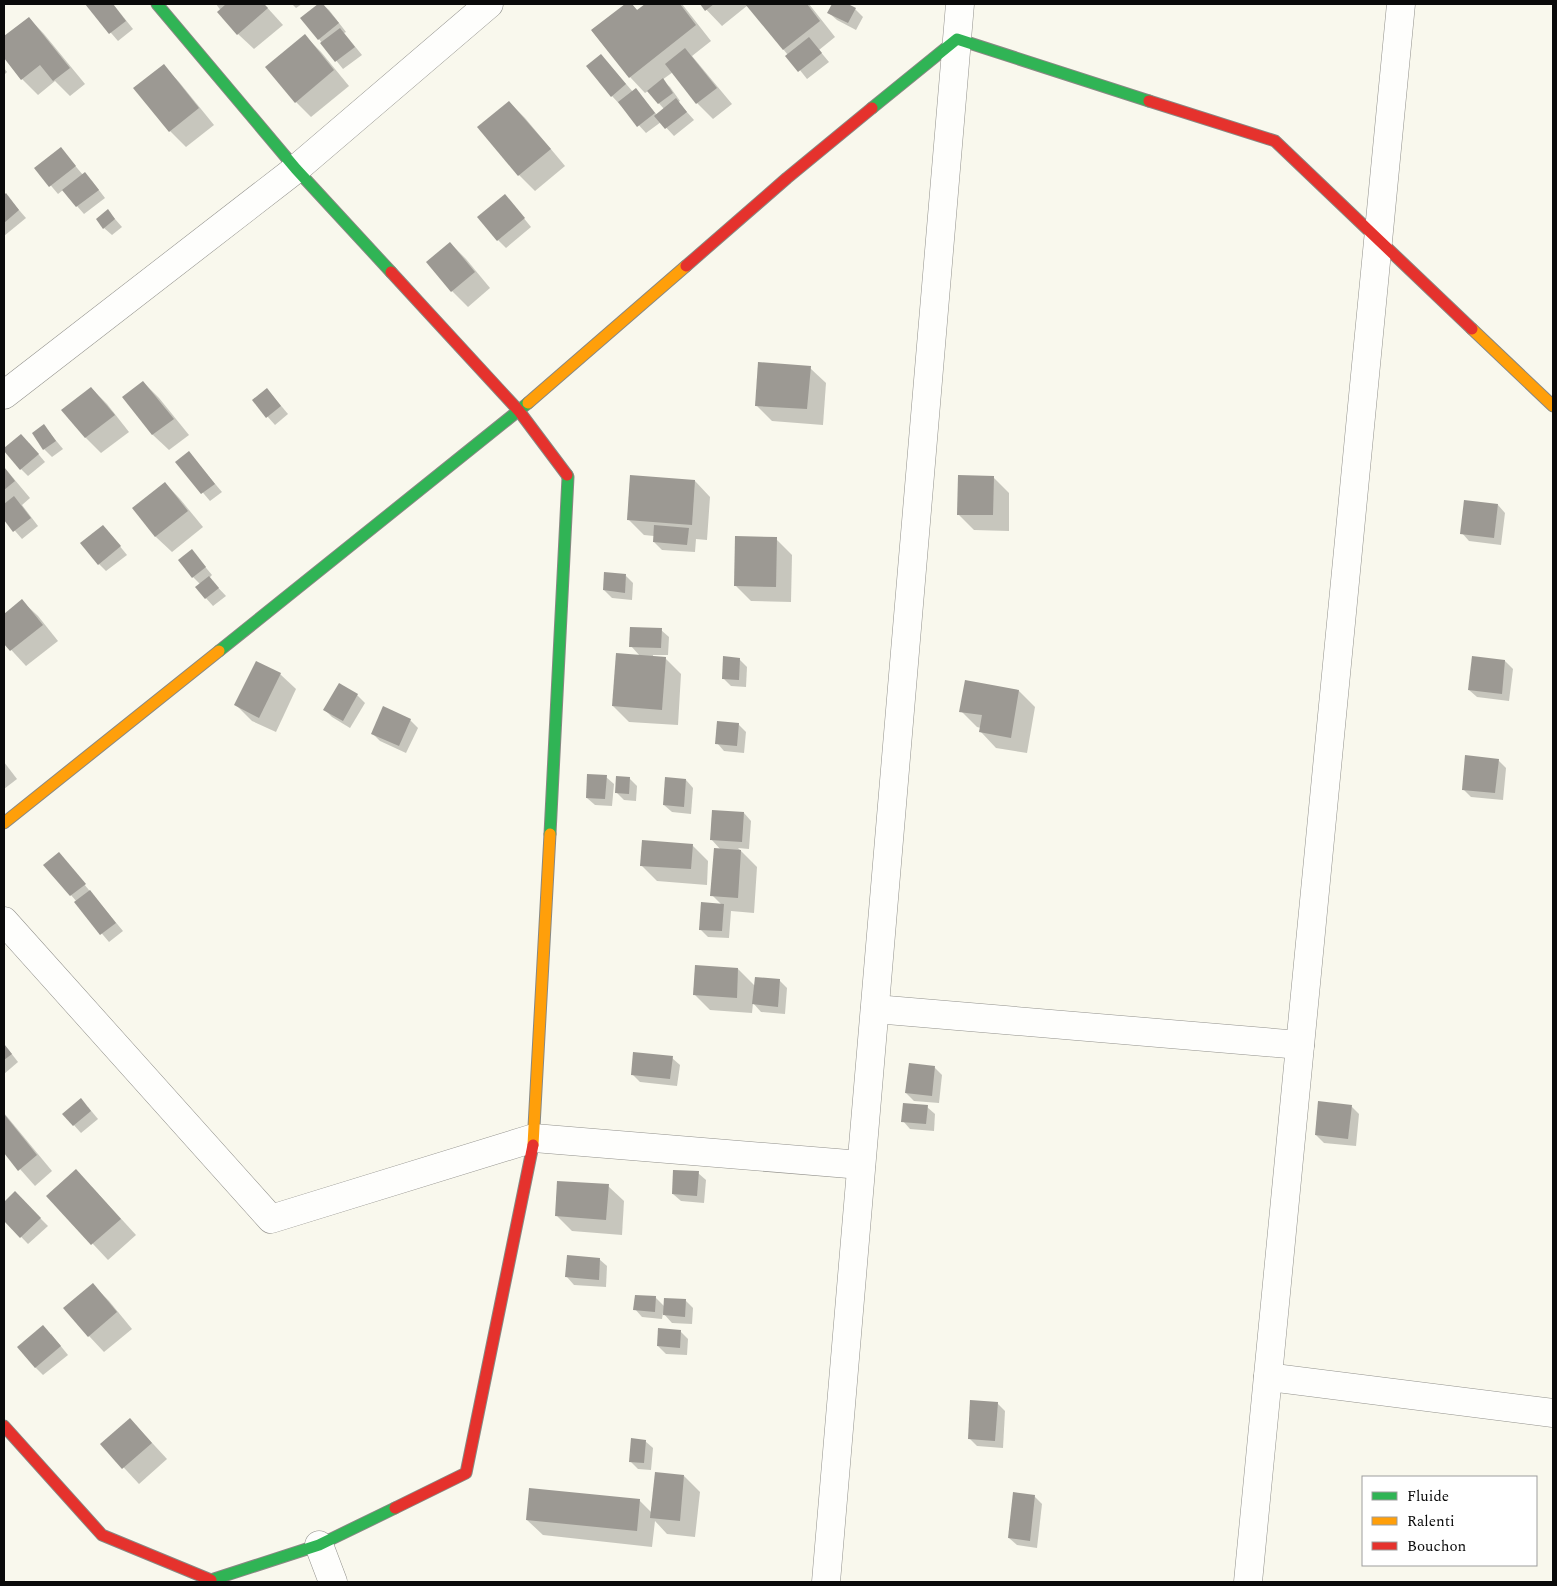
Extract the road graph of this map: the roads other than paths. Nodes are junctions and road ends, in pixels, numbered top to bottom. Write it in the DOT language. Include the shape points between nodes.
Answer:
graph roads {
  1 [pos="157,4"];
  2 [pos="489,4"];
  3 [pos="960,4"];
  4 [pos="1401,4"];
  5 [pos="957,39"];
  6 [pos="296,169"];
  7 [pos="1378,240"];
  8 [pos="4,395"];
  9 [pos="1553,406"];
  10 [pos="518,411"];
  11 [pos="4,823"];
  12 [pos="4,921"];
  13 [pos="875,1010"];
  14 [pos="1300,1045"];
  15 [pos="534,1138"];
  16 [pos="862,1165"];
  17 [pos="1268,1377"];
  18 [pos="1553,1414"];
  19 [pos="4,1426"];
  20 [pos="318,1545"];
  21 [pos="333,1582"];
  22 [pos="826,1582"];
  23 [pos="1248,1582"];
  1 -- 6 [label="street"];
  2 -- 6 [label="street"];
  3 -- 5 [label="street"];
  4 -- 7 [label="street"];
  5 -- 7 [label="street" via="1275,141"];
  5 -- 10 [label="street" via="787,178"];
  5 -- 13 [label="street"];
  6 -- 8 [label="street"];
  6 -- 10 [label="street"];
  7 -- 9 [label="street"];
  7 -- 14 [label="street"];
  10 -- 11 [label="street"];
  10 -- 15 [label="street" via="568,477"];
  12 -- 15 [label="street" via="271,1219"];
  13 -- 14 [label="street"];
  13 -- 16 [label="street"];
  14 -- 17 [label="street"];
  15 -- 16 [label="street"];
  15 -- 20 [label="street" via="466,1472"];
  16 -- 22 [label="street"];
  17 -- 18 [label="street"];
  17 -- 23 [label="street"];
  19 -- 20 [label="street" via="102,1535 210,1580"];
  20 -- 21 [label="street"];
}
